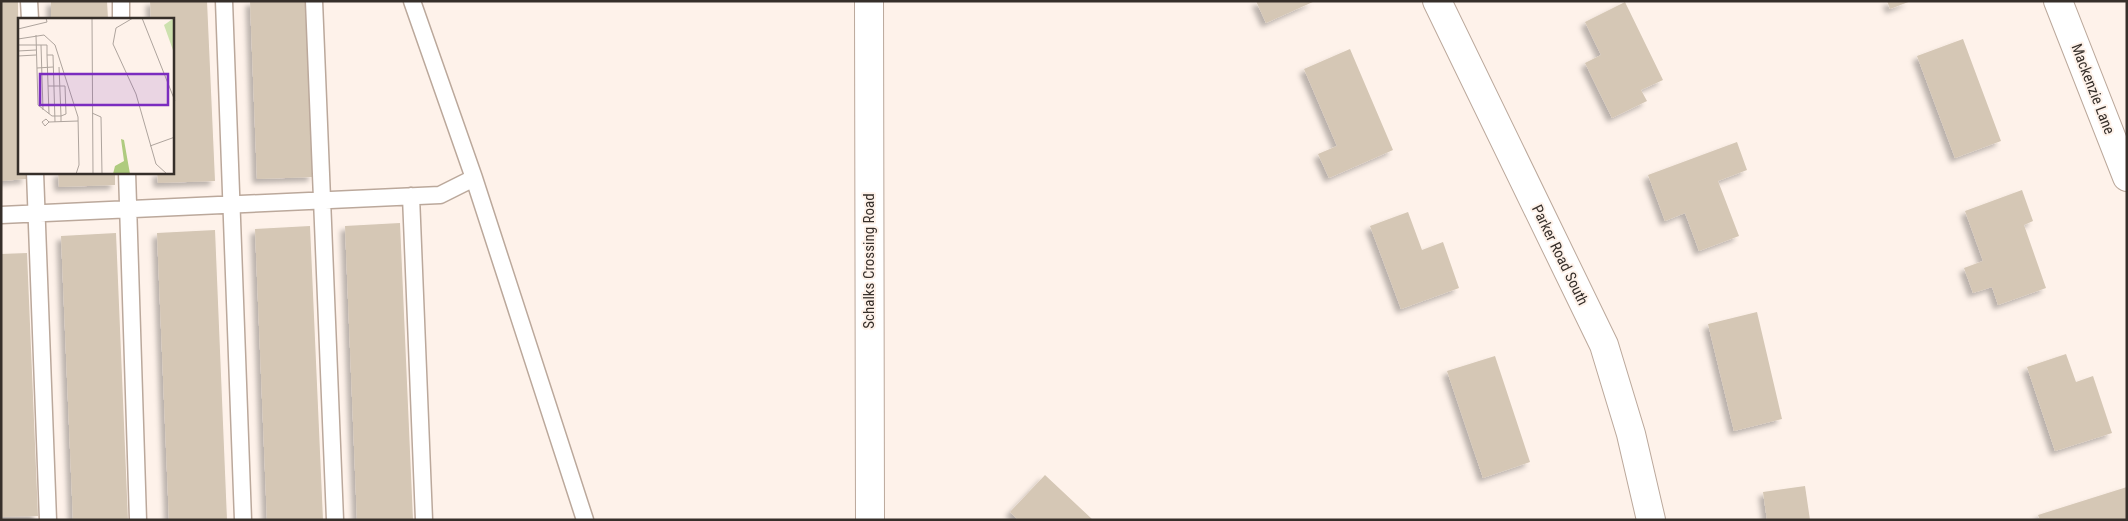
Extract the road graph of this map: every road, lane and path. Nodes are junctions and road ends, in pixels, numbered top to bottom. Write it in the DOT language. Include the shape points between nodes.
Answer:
graph roads {
  1 [pos="29,1"];
  2 [pos="121,1"];
  3 [pos="224,1"];
  4 [pos="314,1"];
  5 [pos="412,1"];
  6 [pos="869,1"];
  7 [pos="1437,1"];
  8 [pos="2058,1"];
  9 [pos="30,18"];
  10 [pos="121,18"];
  11 [pos="35,174"];
  12 [pos="127,174"];
  13 [pos="2127,177"];
  14 [pos="474,178"];
  15 [pos="411,196"];
  16 [pos="322,200"];
  17 [pos="231,204"];
  18 [pos="128,209"];
  19 [pos="37,213"];
  20 [pos="1,215"];
  21 [pos="48,520"];
  22 [pos="138,520"];
  23 [pos="243,520"];
  24 [pos="335,520"];
  25 [pos="424,520"];
  26 [pos="585,520"];
  27 [pos="870,520"];
  28 [pos="1651,520"];
  1 -- 9 [label="lane"];
  2 -- 10 [label="lane"];
  3 -- 17 [label="lane"];
  4 -- 16 [label="lane"];
  5 -- 14 [label="lane"];
  6 -- 27 [label="street, Schalks Crossing Road"];
  7 -- 28 [label="street, Parker Road South" via="1604,345 1631,434"];
  8 -- 13 [label="street, Mackenzie Lane"];
  11 -- 19 [label="lane"];
  12 -- 18 [label="lane"];
  14 -- 15 [label="lane" via="440,195"];
  14 -- 26 [label="lane"];
  15 -- 16 [label="lane"];
  15 -- 25 [label="lane"];
  16 -- 17 [label="lane"];
  16 -- 24 [label="lane"];
  17 -- 18 [label="lane"];
  17 -- 23 [label="lane"];
  18 -- 19 [label="lane"];
  18 -- 22 [label="lane"];
  19 -- 20 [label="lane"];
  19 -- 21 [label="lane"];
}
